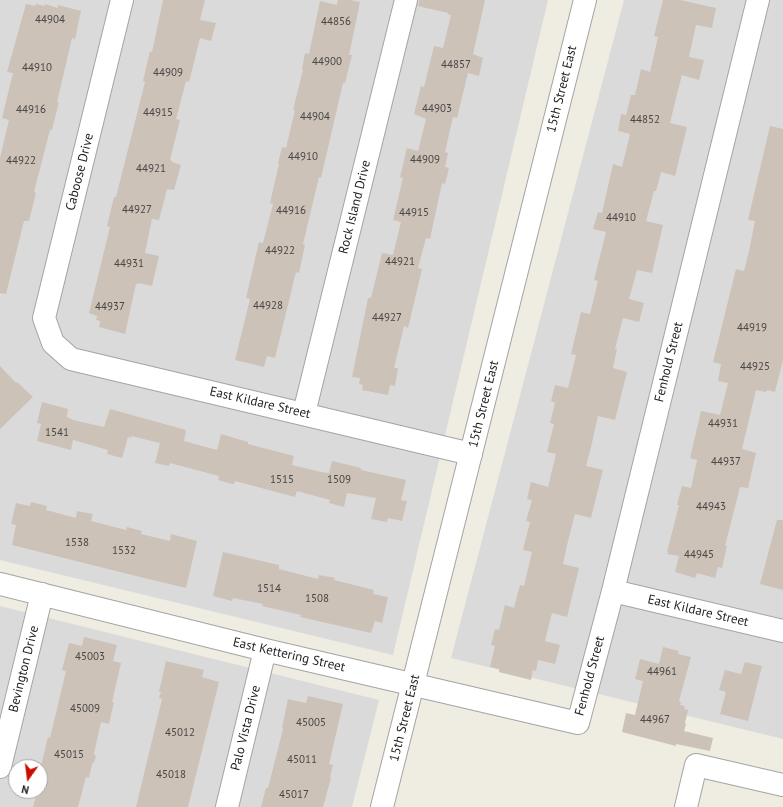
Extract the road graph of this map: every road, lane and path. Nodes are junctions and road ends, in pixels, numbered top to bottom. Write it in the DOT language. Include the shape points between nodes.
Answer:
graph roads {
  1 [pos="122,0"];
  2 [pos="406,0"];
  3 [pos="585,0"];
  4 [pos="758,0"];
  5 [pos="53,343"];
  6 [pos="304,413"];
  7 [pos="471,454"];
  8 [pos="0,584"];
  9 [pos="613,591"];
  10 [pos="42,594"];
  11 [pos="783,631"];
  12 [pos="265,650"];
  13 [pos="413,684"];
  14 [pos="578,723"];
  15 [pos="0,767"];
  16 [pos="783,785"];
  17 [pos="226,807"];
  18 [pos="382,807"];
  19 [pos="686,807"];
  1 -- 5 [label="street, Caboose Drive" via="44,318"];
  2 -- 6 [label="street, Rock Island Drive"];
  3 -- 7 [label="street, 15th Street East"];
  4 -- 9 [label="street, Fenhold Street"];
  5 -- 6 [label="street, East Kildare Street" via="71,359"];
  6 -- 7 [label="street, East Kildare Street"];
  7 -- 13 [label="street, 15th Street East"];
  8 -- 10 [label="street, East Kettering Street"];
  9 -- 11 [label="street, East Kildare Street"];
  9 -- 14 [label="street, Fenhold Street"];
  10 -- 12 [label="street, East Kettering Street"];
  10 -- 15 [label="street, Bevington Drive"];
  12 -- 13 [label="street, East Kettering Street"];
  12 -- 17 [label="street, Palo Vista Drive"];
  13 -- 14 [label="street, East Kettering Street"];
  13 -- 18 [label="street, 15th Street East"];
  16 -- 19 [label="street" via="696,765"];
}
